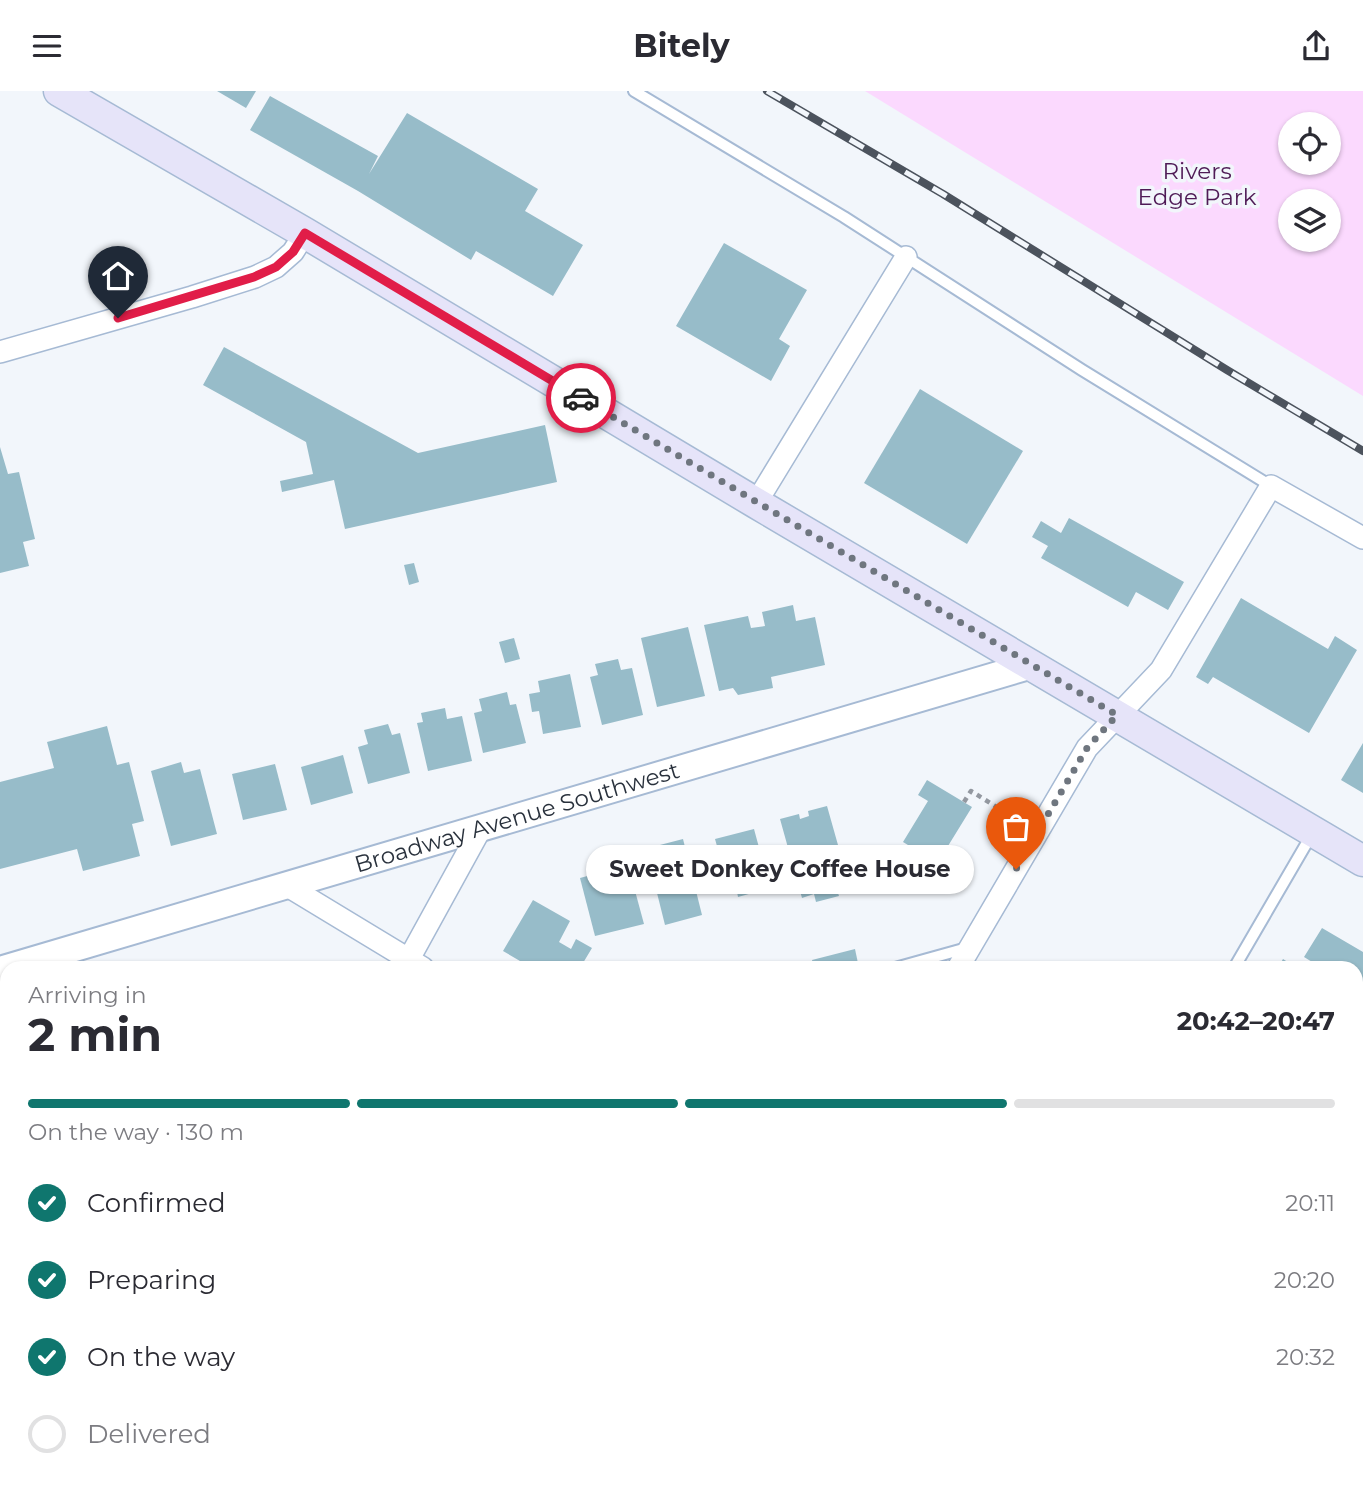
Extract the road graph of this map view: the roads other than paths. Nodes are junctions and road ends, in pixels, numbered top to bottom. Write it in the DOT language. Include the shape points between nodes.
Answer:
graph roads {
  1 [pos="59,91"];
  2 [pos="634,91"];
  3 [pos="305,233"];
  4 [pos="906,257"];
  5 [pos="0,352"];
  6 [pos="1271,486"];
  7 [pos="756,503"];
  8 [pos="1363,538"];
  9 [pos="1032,665"];
  10 [pos="1117,715"];
  11 [pos="481,828"];
  12 [pos="1314,832"];
  13 [pos="1363,861"];
  14 [pos="286,885"];
  15 [pos="970,947"];
  16 [pos="30,961"];
  17 [pos="406,961"];
  18 [pos="414,961"];
  19 [pos="920,961"];
  20 [pos="962,961"];
  21 [pos="1238,961"];
  1 -- 3 [label="main road"];
  2 -- 4 [label="lane"];
  3 -- 5 [label="street" via="276,267 254,277"];
  3 -- 7 [label="main road"];
  4 -- 6 [label="lane"];
  4 -- 7 [label="street"];
  6 -- 8 [label="street"];
  6 -- 10 [label="street" via="1161,670"];
  7 -- 9 [label="main road"];
  9 -- 10 [label="main road"];
  9 -- 11 [label="street, Broadway Avenue Southwest"];
  10 -- 12 [label="main road"];
  10 -- 15 [label="street" via="1087,748"];
  11 -- 14 [label="street, Broadway Avenue Southwest"];
  11 -- 18 [label="street"];
  12 -- 13 [label="main road"];
  12 -- 21 [label="lane"];
  14 -- 16 [label="street, Broadway Avenue Southwest"];
  14 -- 17 [label="street"];
  15 -- 19 [label="lane"];
  15 -- 20 [label="street"];
}
